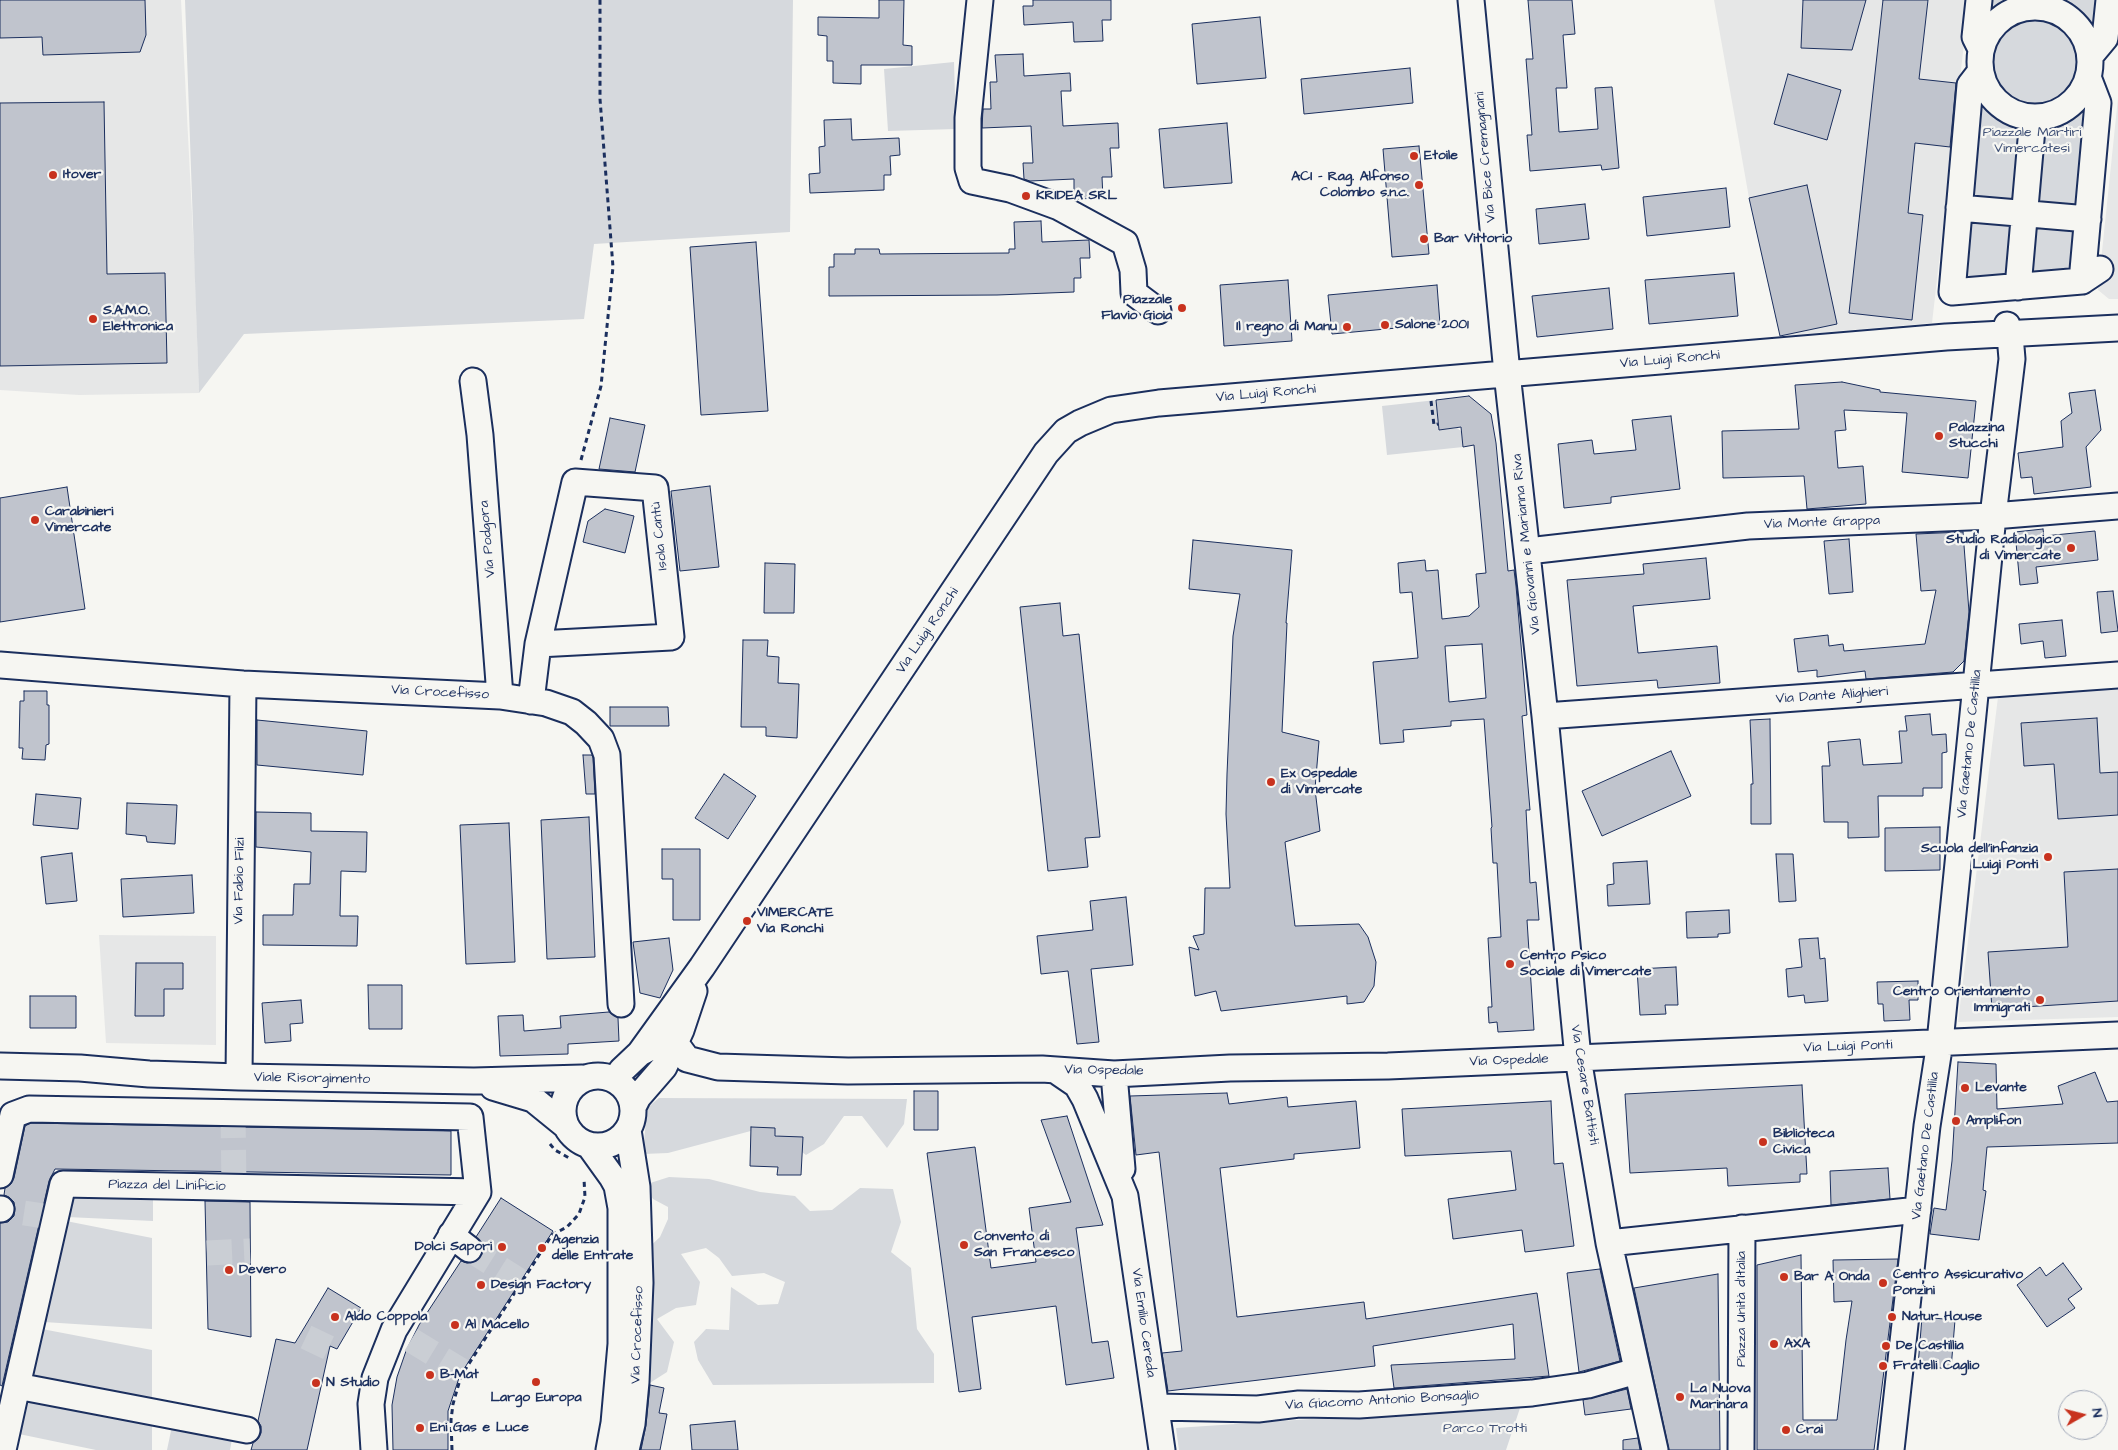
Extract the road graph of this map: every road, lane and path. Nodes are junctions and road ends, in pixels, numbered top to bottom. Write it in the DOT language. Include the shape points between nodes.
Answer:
graph roads {
  1 [pos="600,0"];
  2 [pos="980,0"];
  3 [pos="1472,0"];
  4 [pos="1979,0"];
  5 [pos="2109,0"];
  6 [pos="2043,4"];
  7 [pos="1981,60"];
  8 [pos="2089,66"];
  9 [pos="2033,117"];
  10 [pos="1959,208"];
  11 [pos="2024,214"];
  12 [pos="2088,219"];
  13 [pos="2018,287"];
  14 [pos="1158,311"];
  15 [pos="2118,328"];
  16 [pos="2009,330"];
  17 [pos="1507,373"];
  18 [pos="473,381"];
  19 [pos="1431,401"];
  20 [pos="1438,424"];
  21 [pos="575,482"];
  22 [pos="2118,506"];
  23 [pos="1993,516"];
  24 [pos="1528,551"];
  25 [pos="538,644"];
  26 [pos="0,664"];
  27 [pos="2118,675"];
  28 [pos="243,684"];
  29 [pos="1976,686"];
  30 [pos="500,696"];
  31 [pos="531,701"];
  32 [pos="1545,716"];
  33 [pos="702,967"];
  34 [pos="621,1004"];
  35 [pos="2118,1035"];
  36 [pos="1940,1042"];
  37 [pos="676,1044"];
  38 [pos="640,1052"];
  39 [pos="1578,1058"];
  40 [pos="0,1066"];
  41 [pos="1055,1070"];
  42 [pos="149,1074"];
  43 [pos="1114,1074"];
  44 [pos="238,1078"];
  45 [pos="582,1078"];
  46 [pos="0,1080"];
  47 [pos="615,1080"];
  48 [pos="474,1081"];
  49 [pos="631,1118"];
  50 [pos="565,1125"];
  51 [pos="589,1145"];
  52 [pos="0,1174"];
  53 [pos="478,1192"];
  54 [pos="1125,1196"];
  55 [pos="1918,1210"];
  56 [pos="1742,1228"];
  57 [pos="1608,1243"];
  58 [pos="462,1371"];
  59 [pos="1636,1371"];
  60 [pos="478,1379"];
  61 [pos="17,1386"];
  62 [pos="1163,1404"];
  63 [pos="248,1430"];
  64 [pos="3,1450"];
  65 [pos="374,1450"];
  66 [pos="608,1450"];
  67 [pos="626,1450"];
  68 [pos="1162,1450"];
  69 [pos="1654,1450"];
  70 [pos="1741,1450"];
  71 [pos="1891,1450"];
  1 -- 21 [label="path" via="600,99 613,267 602,386"];
  2 -- 14 [label="street" via="968,118 968,168 972,181 1010,189 1060,207 1125,243 1133,270 1134,294"];
  3 -- 17 [label="street, Via Bice Cremagnani"];
  4 -- 7 [label="street" via="1975,37"];
  5 -- 8 [label="street" via="2105,38"];
  6 -- 7 [label="street" via="2019,9 2001,18 1989,31"];
  6 -- 8 [label="street" via="2069,18 2083,34"];
  7 -- 9 [label="street" via="1989,93 2003,107 2022,116"];
  7 -- 10 [label="street" via="1970,85"];
  8 -- 9 [label="street" via="2078,96 2061,111"];
  8 -- 12 [label="street" via="2098,103"];
  9 -- 11 [label="street"];
  10 -- 11 [label="street"];
  10 -- 13 [label="street" via="1952,292"];
  11 -- 12 [label="street"];
  11 -- 13 [label="street"];
  12 -- 13 [label="street" via="2091,275"];
  15 -- 16 [label="street, Via Luigi Ronchi"];
  16 -- 17 [label="street, Via Luigi Ronchi"];
  16 -- 23 [label="street, Via Gaetano De Castillia" via="2012,359"];
  17 -- 24 [label="street, Via Giovanni e Marianna Riva"];
  17 -- 33 [label="street, Via Luigi Ronchi" via="1128,407 1094,416 1066,432 1046,453"];
  18 -- 30 [label="street, Via Podgora"];
  19 -- 20 [label="path" via="1434,425"];
  21 -- 25 [label="street"];
  21 -- 25 [label="street, Isola Cantù" via="656,488 671,637"];
  22 -- 23 [label="street, Via Monte Grappa"];
  23 -- 24 [label="street, Via Monte Grappa" via="1748,526"];
  23 -- 29 [label="street, Via Gaetano De Castillia"];
  24 -- 32 [label="street, Via Giovanni e Marianna Riva"];
  25 -- 31 [label="street"];
  26 -- 28 [label="street, Via Crocefisso"];
  27 -- 29 [label="street, Via Dante Alighieri"];
  28 -- 30 [label="street, Via Crocefisso"];
  28 -- 44 [label="street, Via Fabio Filzi"];
  29 -- 32 [label="street, Via Dante Alighieri"];
  29 -- 36 [label="street, Via Gaetano De Castillia"];
  30 -- 31 [label="street, Via Crocefisso"];
  31 -- 34 [label="street, Via Crocefisso" via="572,712 595,732 607,754"];
  32 -- 39 [label="street, Via Cesare Battisti"];
  33 -- 37 [label="street, Via Luigi Ronchi"];
  33 -- 38 [label="street, Via Luigi Ronchi"];
  35 -- 36 [label="street, Via Luigi Ponti"];
  36 -- 39 [label="street, Via Luigi Ponti"];
  36 -- 55 [label="street, Via Gaetano De Castillia" via="1926,1126"];
  37 -- 38 [label="street" via="653,1046"];
  37 -- 41 [label="street, Via Ospedale" via="687,1059 718,1067 848,1071"];
  37 -- 49 [label="street, Via Luigi Ronchi" via="664,1067 638,1097"];
  38 -- 47 [label="street, Via Luigi Ronchi"];
  39 -- 43 [label="street, Via Ospedale"];
  39 -- 57 [label="street, Via Cesare Battisti"];
  40 -- 42 [label="street, Viale Risorgimento"];
  41 -- 43 [label="street, Via Ospedale"];
  41 -- 54 [label="street, Via Emilio Cereda" via="1077,1085 1085,1099"];
  42 -- 44 [label="street, Viale Risorgimento"];
  42 -- 46 [label="street, Viale Risorgimento" via="69,1082"];
  43 -- 54 [label="street, Via Emilio Cereda"];
  44 -- 48 [label="street, Viale Risorgimento"];
  45 -- 47 [label="street" via="593,1075"];
  45 -- 48 [label="street, Viale Risorgimento"];
  45 -- 50 [label="street" via="573,1085 563,1103"];
  47 -- 49 [label="street" via="630,1096"];
  48 -- 50 [label="street, Viale Risorgimento" via="533,1099"];
  49 -- 51 [label="street" via="621,1138 611,1144"];
  49 -- 67 [label="street, Via Crocefisso" via="640,1283 636,1382"];
  50 -- 51 [label="street" via="571,1134"];
  51 -- 66 [label="street, Via Crocefisso" via="617,1186 621,1208 622,1344"];
  52 -- 53 [label="street" via="13,1115 29,1109 470,1117"];
  53 -- 61 [label="street, Piazza del Linificio" via="63,1184"];
  53 -- 65 [label="street" via="460,1242 375,1378 371,1404"];
  54 -- 62 [label="street, Via Emilio Cereda"];
  55 -- 56 [label="street"];
  55 -- 71 [label="street, Via Gaetano De Castillia"];
  56 -- 57 [label="street"];
  56 -- 70 [label="street, Piazza Unità d'Italia"];
  57 -- 59 [label="street, Via Cesare Battisti"];
  58 -- 60 [label="path"];
  59 -- 62 [label="street, Via Giacomo Antonio Bonsaglio" via="1588,1385 1532,1393 1250,1409"];
  59 -- 69 [label="street, Via Cesare Battisti"];
  61 -- 63 [label="street"];
  61 -- 64 [label="street, Piazza del Linificio"];
  62 -- 68 [label="street, Via Emilio Cereda"];
}
